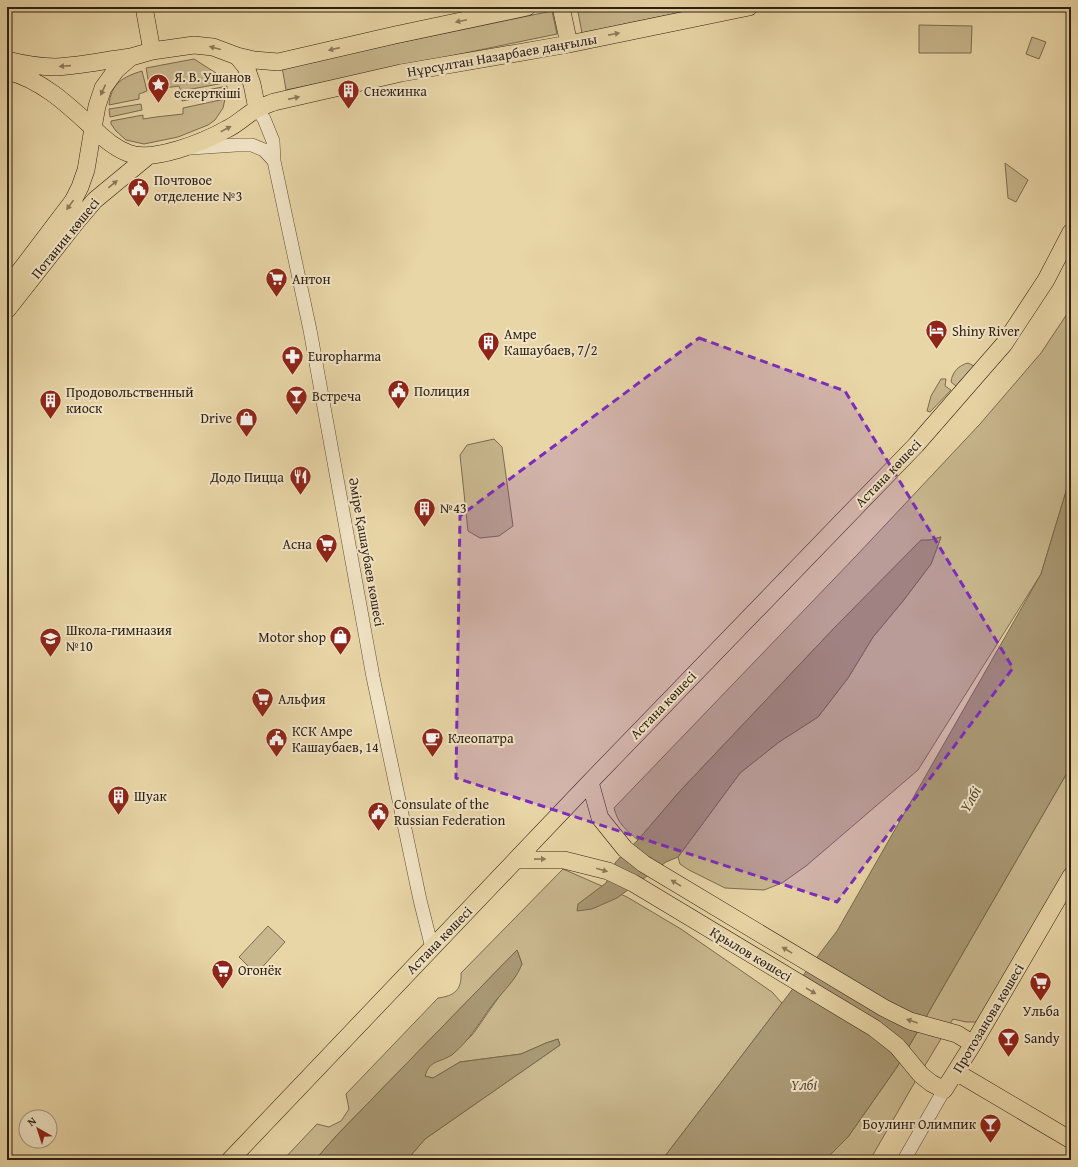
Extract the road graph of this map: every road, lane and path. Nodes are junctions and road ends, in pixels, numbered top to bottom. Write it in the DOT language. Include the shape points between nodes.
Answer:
graph roads {
  1 [pos="144,7"];
  2 [pos="527,7"];
  3 [pos="561,7"];
  4 [pos="749,7"];
  5 [pos="569,44"];
  6 [pos="152,51"];
  7 [pos="237,56"];
  8 [pos="131,57"];
  9 [pos="7,60"];
  10 [pos="7,71"];
  11 [pos="257,109"];
  12 [pos="93,128"];
  13 [pos="178,149"];
  14 [pos="147,157"];
  15 [pos="274,161"];
  16 [pos="1071,232"];
  17 [pos="7,288"];
  18 [pos="7,310"];
  19 [pos="590,782"];
  20 [pos="516,860"];
  21 [pos="1071,876"];
  22 [pos="432,948"];
  23 [pos="973,1044"];
  24 [pos="956,1072"];
  25 [pos="944,1090"];
  26 [pos="1071,1140"];
  27 [pos="230,1160"];
  28 [pos="904,1160"];
  1 -- 6 [label="main road"];
  2 -- 7 [label="main road, one-way" via="395,34 278,62"];
  3 -- 5 [label="main road"];
  5 -- 4 [label="main road, Нұрсұлтан Назарбаев даңғылы, one-way"];
  11 -- 5 [label="main road, Нұрсұлтан Назарбаев даңғылы, one-way" via="274,102 400,73"];
  7 -- 6 [label="main road, one-way" via="213,47 194,45"];
  6 -- 8 [label="main road"];
  7 -- 11 [label="main road" via="246,68"];
  8 -- 9 [label="main road, one-way" via="55,67"];
  8 -- 12 [label="main road, one-way" via="116,70 103,88"];
  10 -- 12 [label="main road, Нұрсұлтан Назарбаев даңғылы" via="40,84 59,97"];
  13 -- 11 [label="main road, Нұрсұлтан Назарбаев даңғылы, one-way" via="227,130"];
  11 -- 15 [label="street, Әміре Қашаубаев көшесі" via="273,141"];
  12 -- 14 [label="main road, Нұрсұлтан Назарбаев даңғылы" via="105,140 128,154"];
  12 -- 17 [label="main road, Потанин көшесі, one-way" via="86,170 73,201"];
  13 -- 14 [label="main road, Нұрсұлтан Назарбаев даңғылы"];
  13 -- 15 [label="street" via="252,145 264,150"];
  18 -- 14 [label="main road, Потанин көшесі, one-way" via="95,200"];
  15 -- 22 [label="street, Әміре Қашаубаев көшесі" via="310,330 373,677"];
  16 -- 19 [label="main road, Астана көшесі" via="1046,280 1004,344 919,441"];
  19 -- 20 [label="main road, Астана көшесі"];
  23 -- 19 [label="main road, Крылов көшесі, one-way" via="957,1034 910,1021 884,1008 644,864 625,849 600,818"];
  20 -- 22 [label="main road, Астана көшесі"];
  20 -- 25 [label="main road, Крылов көшесі, one-way" via="564,860 608,871 633,883 874,1028 897,1046 921,1075"];
  21 -- 23 [label="main road, Протозанова көшесі"];
  22 -- 27 [label="main road, Астана көшесі"];
  23 -- 24 [label="main road, Протозанова көшесі"];
  24 -- 25 [label="main road, Протозанова көшесі"];
  24 -- 26 [label="main road"];
  25 -- 28 [label="street, Протозанова көшесі"];
}
